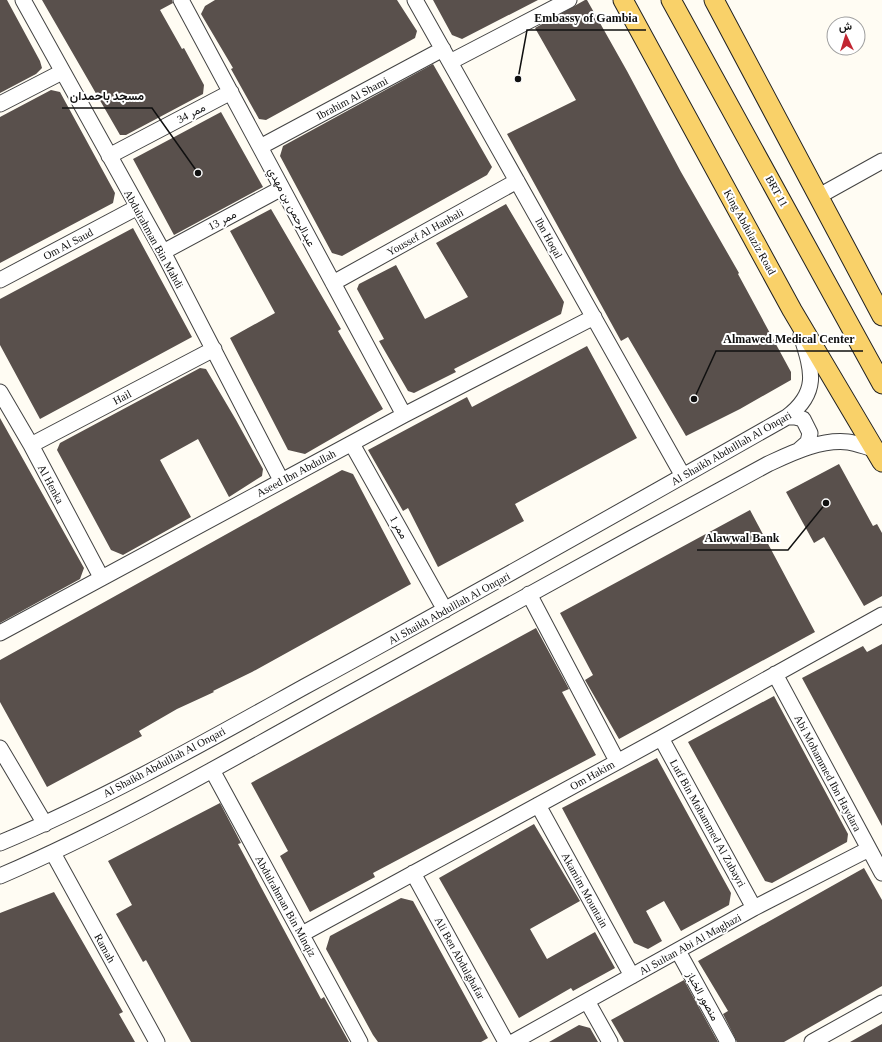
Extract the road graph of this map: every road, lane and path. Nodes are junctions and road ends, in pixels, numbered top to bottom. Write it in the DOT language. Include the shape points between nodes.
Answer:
graph roads {
  1 [pos="23,0"];
  2 [pos="416,0"];
  3 [pos="569,0"];
  4 [pos="623,0"];
  5 [pos="671,0"];
  6 [pos="714,0"];
  7 [pos="187,2"];
  8 [pos="447,55"];
  9 [pos="62,72"];
  10 [pos="231,92"];
  11 [pos="0,104"];
  12 [pos="260,147"];
  13 [pos="109,156"];
  14 [pos="882,161"];
  15 [pos="517,180"];
  16 [pos="282,188"];
  17 [pos="819,196"];
  18 [pos="136,208"];
  19 [pos="162,252"];
  20 [pos="0,280"];
  21 [pos="333,283"];
  22 [pos="792,310"];
  23 [pos="881,313"];
  24 [pos="594,317"];
  25 [pos="214,349"];
  26 [pos="882,384"];
  27 [pos="2,400"];
  28 [pos="404,415"];
  29 [pos="787,417"];
  30 [pos="352,444"];
  31 [pos="31,445"];
  32 [pos="799,450"];
  33 [pos="878,455"];
  34 [pos="683,476"];
  35 [pos="281,480"];
  36 [pos="100,577"];
  37 [pos="529,594"];
  38 [pos="445,610"];
  39 [pos="882,615"];
  40 [pos="0,633"];
  41 [pos="775,674"];
  42 [pos="662,738"];
  43 [pos="0,748"];
  44 [pos="617,761"];
  45 [pos="212,770"];
  46 [pos="538,805"];
  47 [pos="45,824"];
  48 [pos="0,843"];
  49 [pos="869,849"];
  50 [pos="53,853"];
  51 [pos="413,873"];
  52 [pos="882,873"];
  53 [pos="0,876"];
  54 [pos="754,908"];
  55 [pos="302,934"];
  56 [pos="678,951"];
  57 [pos="632,976"];
  58 [pos="587,1001"];
  59 [pos="882,1003"];
  60 [pos="830,1038"];
  61 [pos="157,1042"];
  62 [pos="360,1042"];
  63 [pos="506,1042"];
  64 [pos="513,1042"];
  65 [pos="610,1042"];
  66 [pos="728,1042"];
  67 [pos="812,1042"];
  1 -- 9 [label="street, Abdulrahman Bin Mahdi"];
  2 -- 8 [label="street, Ibn Hoqal"];
  3 -- 8 [label="street, Ibrahim Al Shami"];
  4 -- 22 [label="main road, King Abdulaziz Road"];
  5 -- 26 [label="main road, BRT 11"];
  6 -- 17 [label="main road"];
  7 -- 10 [label="street, عبدالرحمن بن مهدي"];
  8 -- 12 [label="street, Ibrahim Al Shami"];
  8 -- 15 [label="street, Ibn Hoqal"];
  9 -- 11 [label="street"];
  9 -- 13 [label="street, Abdulrahman Bin Mahdi"];
  10 -- 12 [label="street, عبدالرحمن بن مهدي"];
  10 -- 13 [label="street, ممر 34"];
  12 -- 16 [label="street, عبدالرحمن بن مهدي"];
  13 -- 18 [label="street, Abdulrahman Bin Mahdi"];
  14 -- 17 [label="street"];
  15 -- 21 [label="street, Youssef Al Hanbali"];
  15 -- 24 [label="street, Ibn Hoqal"];
  16 -- 19 [label="street, ممر 13"];
  16 -- 21 [label="street, عبدالرحمن بن مهدي"];
  17 -- 23 [label="main road"];
  18 -- 19 [label="street, Abdulrahman Bin Mahdi"];
  18 -- 20 [label="street, Om Al Saud"];
  19 -- 25 [label="street, Abdulrahman Bin Mahdi"];
  21 -- 28 [label="street, عبدالرحمن بن مهدي"];
  22 -- 29 [label="street, Al Shaikh Abdulllah Al Onqari" via="811,365 811,387 806,398"];
  22 -- 33 [label="main road, King Abdulaziz Road"];
  24 -- 28 [label="street, Aseed Ibn Abdullah"];
  24 -- 34 [label="street, Ibn Hoqal"];
  25 -- 31 [label="street, Hail"];
  25 -- 35 [label="street, Abdulrahman Bin Mahdi"];
  27 -- 31 [label="street, Al Henka"];
  28 -- 30 [label="street, Aseed Ibn Abdullah"];
  29 -- 32 [label="street" via="802,419 810,433 808,442"];
  29 -- 34 [label="street, Al Shaikh Abdulllah Al Onqari"];
  30 -- 35 [label="street, Aseed Ibn Abdullah"];
  30 -- 38 [label="street, ممر 1"];
  31 -- 36 [label="street, Al Henka"];
  32 -- 33 [label="street" via="847,442"];
  32 -- 37 [label="street" via="768,464"];
  34 -- 38 [label="street, Al Shaikh Abdulllah Al Onqari"];
  35 -- 36 [label="street, Aseed Ibn Abdullah"];
  36 -- 40 [label="street, Aseed Ibn Abdullah"];
  37 -- 44 [label="street"];
  37 -- 45 [label="street"];
  38 -- 47 [label="street, Al Shaikh Abdulllah Al Onqari" via="201,743"];
  39 -- 41 [label="street, Om Hakim"];
  41 -- 42 [label="street, Om Hakim"];
  41 -- 49 [label="street, Abi Mohammed Ibn Haydara"];
  42 -- 44 [label="street, Om Hakim"];
  42 -- 54 [label="street, Lutf Bin Mohammed Al Zubayri"];
  43 -- 47 [label="street"];
  44 -- 46 [label="street, Om Hakim"];
  45 -- 50 [label="street"];
  45 -- 55 [label="street, Abdulrahman Bin Minqiz"];
  46 -- 51 [label="street, Om Hakim"];
  46 -- 57 [label="street, Akamim Mountain"];
  47 -- 48 [label="street, Al Shaikh Abdulllah Al Onqari"];
  49 -- 52 [label="street, Abi Mohammed Ibn Haydara"];
  49 -- 54 [label="street, Al Sultan Abi Al Maghazi"];
  50 -- 53 [label="street"];
  50 -- 61 [label="street, Ramah"];
  51 -- 55 [label="street, Om Hakim"];
  51 -- 63 [label="street, Ali Ben Abdulghafar"];
  54 -- 56 [label="street, Al Sultan Abi Al Maghazi"];
  55 -- 62 [label="street, Abdulrahman Bin Minqiz"];
  56 -- 57 [label="street, Al Sultan Abi Al Maghazi"];
  56 -- 66 [label="street, منصور الخباز"];
  57 -- 58 [label="street, Al Sultan Abi Al Maghazi"];
  58 -- 64 [label="street, Al Sultan Abi Al Maghazi"];
  58 -- 65 [label="street"];
  59 -- 60 [label="street"];
  60 -- 67 [label="street"];
}
